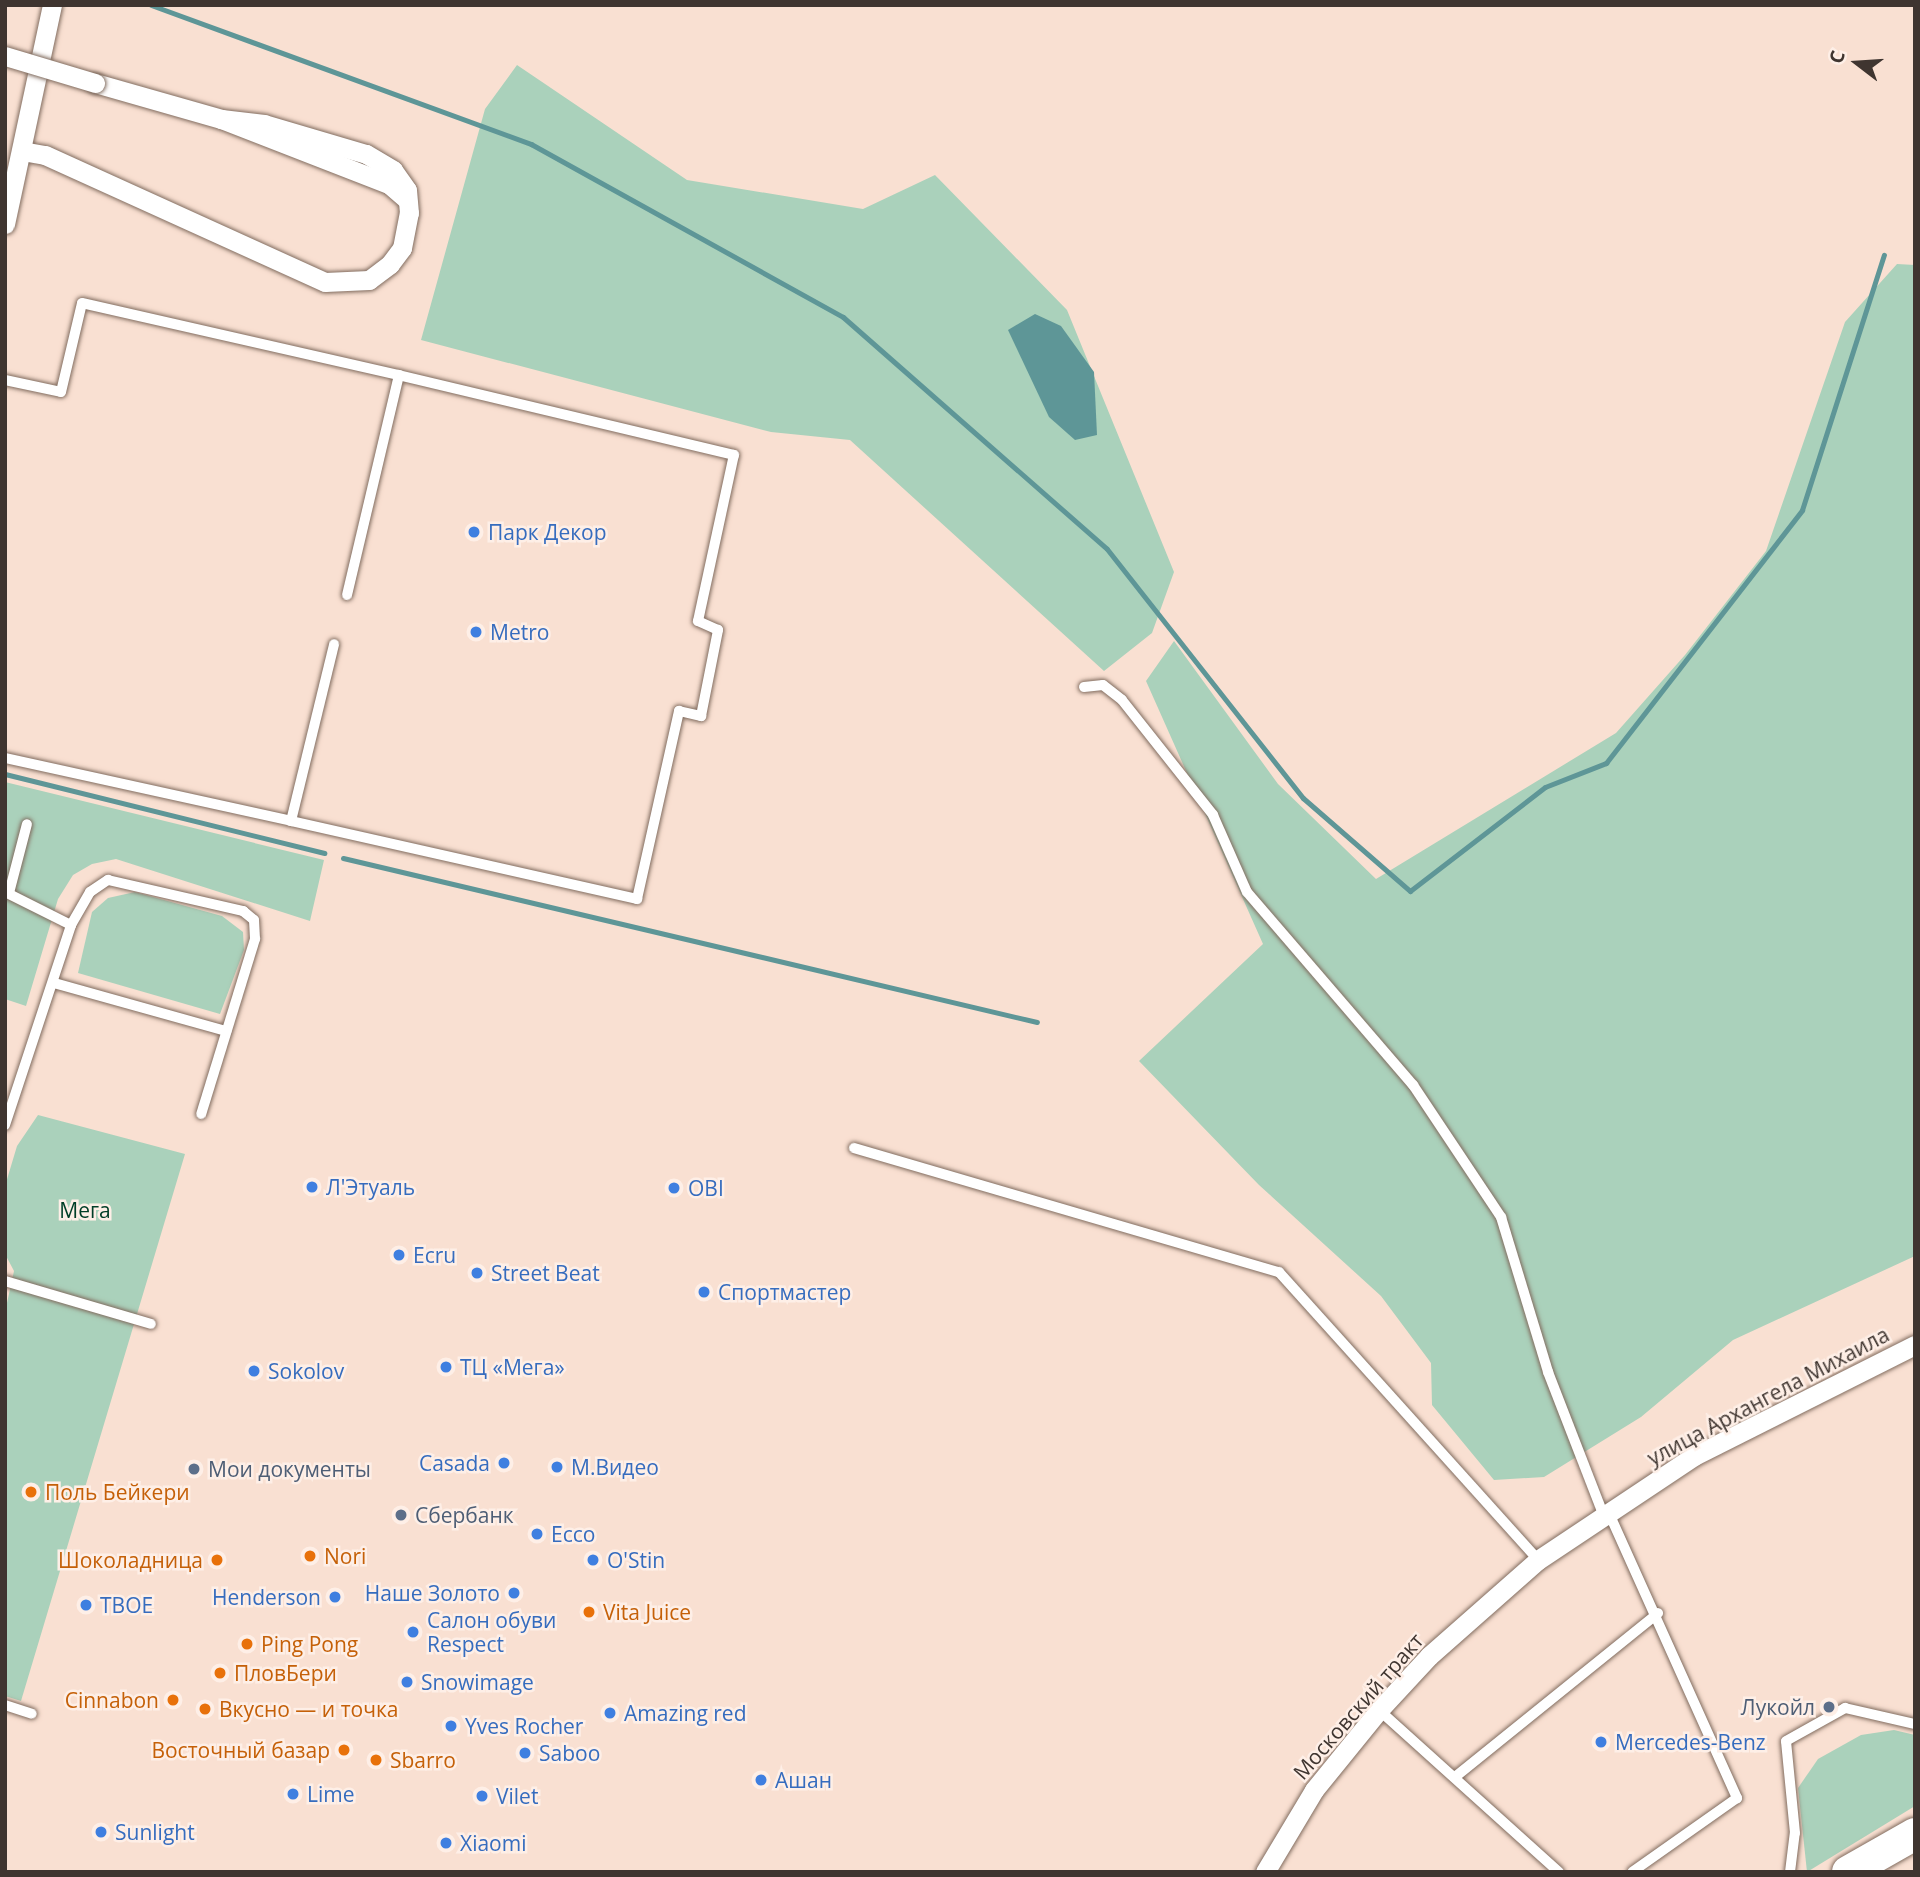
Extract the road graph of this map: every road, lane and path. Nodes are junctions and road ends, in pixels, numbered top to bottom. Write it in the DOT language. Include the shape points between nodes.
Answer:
graph roads {
  1 [pos="52,5"];
  2 [pos="5,56"];
  3 [pos="221,119"];
  4 [pos="22,151"];
  5 [pos="410,212"];
  6 [pos="5,224"];
  7 [pos="399,375"];
  8 [pos="5,380"];
  9 [pos="346,594"];
  10 [pos="334,644"];
  11 [pos="1084,687"];
  12 [pos="5,758"];
  13 [pos="291,821"];
  14 [pos="27,824"];
  15 [pos="7,893"];
  16 [pos="71,925"];
  17 [pos="54,983"];
  18 [pos="226,1031"];
  19 [pos="201,1114"];
  20 [pos="5,1125"];
  21 [pos="854,1148"];
  22 [pos="5,1281"];
  23 [pos="151,1324"];
  24 [pos="1915,1345"];
  25 [pos="1605,1512"];
  26 [pos="1538,1560"];
  27 [pos="1658,1613"];
  28 [pos="5,1704"];
  29 [pos="1380,1710"];
  30 [pos="32,1714"];
  31 [pos="1915,1724"];
  32 [pos="1455,1777"];
  33 [pos="1915,1834"];
  34 [pos="1265,1872"];
  35 [pos="1559,1872"];
  36 [pos="1632,1872"];
  37 [pos="1790,1872"];
  38 [pos="1848,1872"];
  1 -- 4 [label="street"];
  2 -- 3 [label="street, bridge"];
  3 -- 5 [label="street" via="389,184 403,195"];
  3 -- 5 [label="street" via="264,124 376,159 401,178"];
  4 -- 5 [label="street" via="46,155 325,282 354,284 383,271 402,248"];
  4 -- 6 [label="street"];
  7 -- 8 [label="lane" via="82,303 61,392"];
  7 -- 9 [label="lane"];
  7 -- 13 [label="lane" via="734,455 698,621 718,630 701,716 679,711 638,899"];
  10 -- 13 [label="lane"];
  11 -- 25 [label="lane" via="1103,685 1122,700 1205,804 1247,892 1413,1085 1501,1217 1548,1372"];
  12 -- 13 [label="lane"];
  14 -- 15 [label="lane"];
  15 -- 16 [label="lane"];
  16 -- 17 [label="lane"];
  16 -- 18 [label="lane" via="90,892 108,880 247,913 256,934"];
  17 -- 18 [label="lane"];
  17 -- 20 [label="lane"];
  18 -- 19 [label="lane"];
  21 -- 26 [label="lane" via="1279,1272"];
  22 -- 23 [label="lane"];
  24 -- 25 [label="street, улица Архангела Михаила" via="1694,1457"];
  25 -- 26 [label="street, улица Архангела Михаила"];
  25 -- 27 [label="lane"];
  26 -- 29 [label="street, Московский тракт" via="1429,1656"];
  27 -- 32 [label="lane"];
  27 -- 36 [label="lane" via="1737,1798"];
  28 -- 30 [label="lane"];
  29 -- 32 [label="lane"];
  29 -- 34 [label="street, Московский тракт" via="1314,1790"];
  31 -- 37 [label="lane" via="1845,1709 1786,1741 1795,1833"];
  32 -- 35 [label="lane"];
  33 -- 38 [label="main road"];
}
